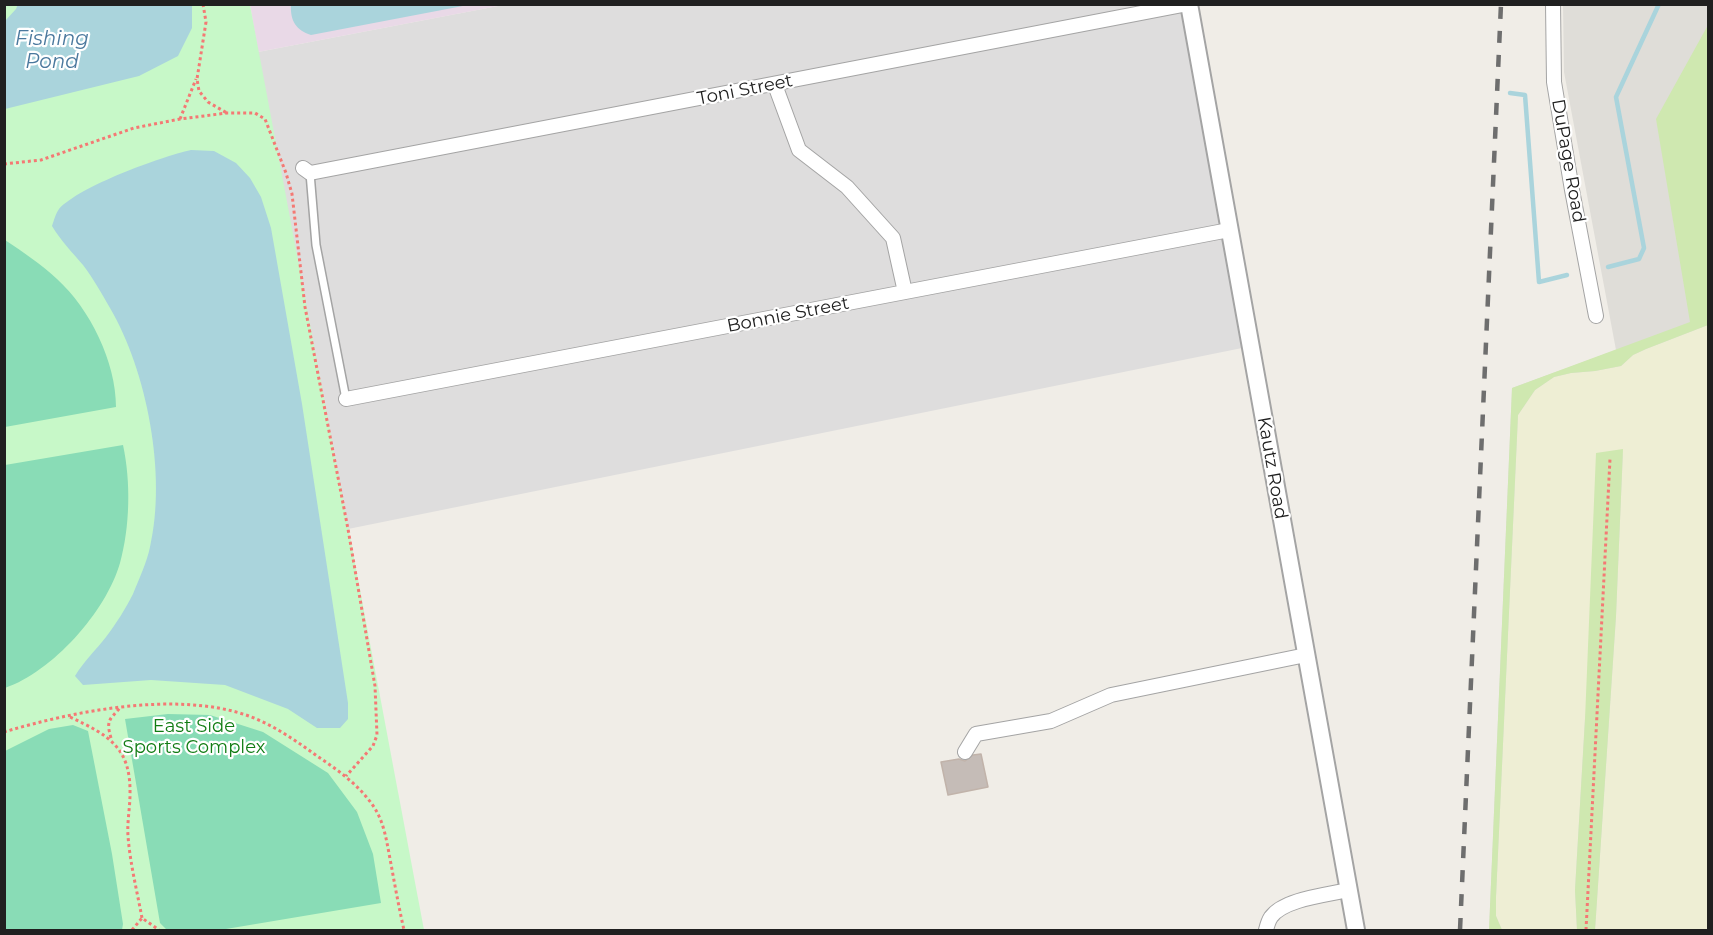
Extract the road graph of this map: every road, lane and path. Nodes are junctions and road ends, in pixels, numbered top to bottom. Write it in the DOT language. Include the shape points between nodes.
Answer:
graph roads {
  1 [pos="203,4"];
  2 [pos="1188,4"];
  3 [pos="1553,4"];
  4 [pos="196,79"];
  5 [pos="775,85"];
  6 [pos="227,113"];
  7 [pos="180,119"];
  8 [pos="4,164"];
  9 [pos="306,170"];
  10 [pos="1229,230"];
  11 [pos="905,292"];
  12 [pos="1596,316"];
  13 [pos="346,399"];
  14 [pos="1610,459"];
  15 [pos="1306,655"];
  16 [pos="120,708"];
  17 [pos="68,716"];
  18 [pos="4,732"];
  19 [pos="112,740"];
  20 [pos="965,752"];
  21 [pos="346,776"];
  22 [pos="1348,890"];
  23 [pos="142,918"];
  24 [pos="132,930"];
  25 [pos="159,930"];
  26 [pos="404,930"];
  27 [pos="1266,930"];
  28 [pos="1356,930"];
  29 [pos="1586,930"];
  1 -- 4 [label="path" via="206,22"];
  2 -- 5 [label="street, Toni Street"];
  2 -- 10 [label="street, Kautz Road"];
  3 -- 12 [label="street, DuPage Road" via="1554,82"];
  4 -- 6 [label="path" via="199,92 208,102"];
  4 -- 7 [label="path"];
  5 -- 9 [label="street, Toni Street"];
  5 -- 11 [label="street" via="799,150 847,187 892,238"];
  6 -- 7 [label="path"];
  6 -- 21 [label="path" via="255,113 265,119 292,194 305,307 375,686 377,735 373,746"];
  7 -- 8 [label="path" via="134,128 41,160"];
  9 -- 13 [label="lane" via="316,245"];
  10 -- 11 [label="street, Bonnie Street"];
  10 -- 15 [label="street, Kautz Road"];
  11 -- 13 [label="street, Bonnie Street"];
  14 -- 29 [label="path"];
  15 -- 20 [label="street" via="1111,695 1051,721 976,734"];
  15 -- 22 [label="street, Kautz Road"];
  16 -- 17 [label="path"];
  16 -- 19 [label="path" via="109,720"];
  16 -- 21 [label="path" via="173,704 245,715 273,726"];
  17 -- 18 [label="path"];
  17 -- 19 [label="path"];
  19 -- 23 [label="path" via="128,768 128,837"];
  21 -- 26 [label="path" via="374,806 383,825"];
  22 -- 27 [label="street" via="1281,908 1271,917"];
  22 -- 28 [label="street, Kautz Road"];
  23 -- 24 [label="path"];
  23 -- 25 [label="path"];
}
